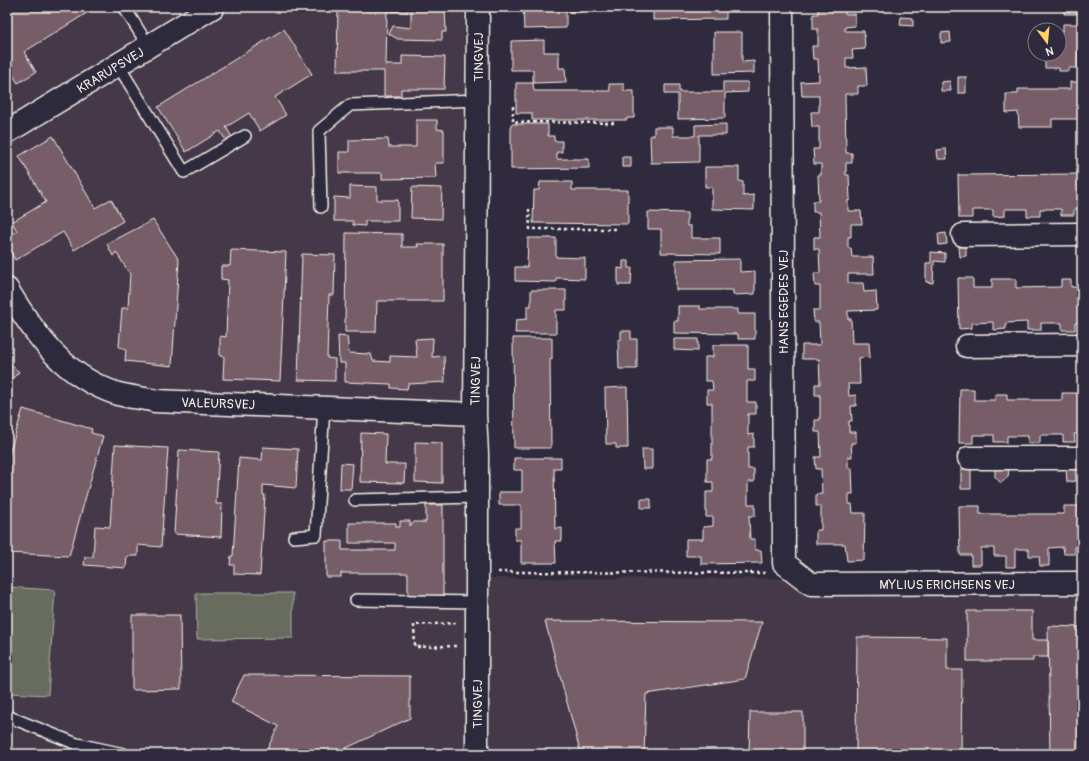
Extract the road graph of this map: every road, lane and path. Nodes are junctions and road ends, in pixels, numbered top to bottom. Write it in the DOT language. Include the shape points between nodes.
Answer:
graph roads {
  1 [pos="124,7"];
  2 [pos="213,7"];
  3 [pos="478,7"];
  4 [pos="782,7"];
  5 [pos="149,47"];
  6 [pos="118,65"];
  7 [pos="478,100"];
  8 [pos="513,106"];
  9 [pos="615,123"];
  10 [pos="7,132"];
  11 [pos="245,136"];
  12 [pos="321,207"];
  13 [pos="529,209"];
  14 [pos="618,229"];
  15 [pos="1082,234"];
  16 [pos="963,236"];
  17 [pos="7,289"];
  18 [pos="1082,345"];
  19 [pos="967,346"];
  20 [pos="324,408"];
  21 [pos="474,414"];
  22 [pos="969,458"];
  23 [pos="1082,458"];
  24 [pos="477,497"];
  25 [pos="355,500"];
  26 [pos="294,537"];
  27 [pos="790,568"];
  28 [pos="477,572"];
  29 [pos="1082,583"];
  30 [pos="356,600"];
  31 [pos="477,612"];
  32 [pos="477,645"];
  33 [pos="7,716"];
  34 [pos="77,744"];
  35 [pos="86,754"];
  36 [pos="124,754"];
  37 [pos="477,754"];
  1 -- 5 [label="lane"];
  2 -- 5 [label="street, KRARUPSVEJ"];
  3 -- 7 [label="street, TINGVEJ"];
  4 -- 27 [label="street, HANS EGEDES VEJ" via="784,563"];
  5 -- 6 [label="street, KRARUPSVEJ"];
  6 -- 10 [label="street, KRARUPSVEJ"];
  6 -- 11 [label="lane" via="184,172"];
  7 -- 12 [label="lane" via="350,105 319,131"];
  7 -- 21 [label="street, TINGVEJ"];
  8 -- 9 [label="path" via="513,122"];
  13 -- 14 [label="path" via="530,229"];
  15 -- 16 [label="street"];
  17 -- 20 [label="street, VALEURSVEJ" via="32,330 56,358 85,379 118,394 154,401"];
  18 -- 19 [label="street"];
  20 -- 21 [label="street, VALEURSVEJ"];
  20 -- 26 [label="lane" via="316,536"];
  21 -- 24 [label="street, TINGVEJ"];
  22 -- 23 [label="street"];
  24 -- 25 [label="lane"];
  24 -- 28 [label="street, TINGVEJ"];
  27 -- 28 [label="path" via="771,573"];
  27 -- 29 [label="street, MYLIUS ERICHSENS VEJ" via="811,584"];
  28 -- 31 [label="street, TINGVEJ"];
  30 -- 31 [label="lane"];
  31 -- 32 [label="street, TINGVEJ"];
  31 -- 32 [label="path" via="414,625 415,647"];
  32 -- 37 [label="street, TINGVEJ"];
  33 -- 34 [label="lane"];
  34 -- 35 [label="lane"];
  34 -- 36 [label="lane"];
}
